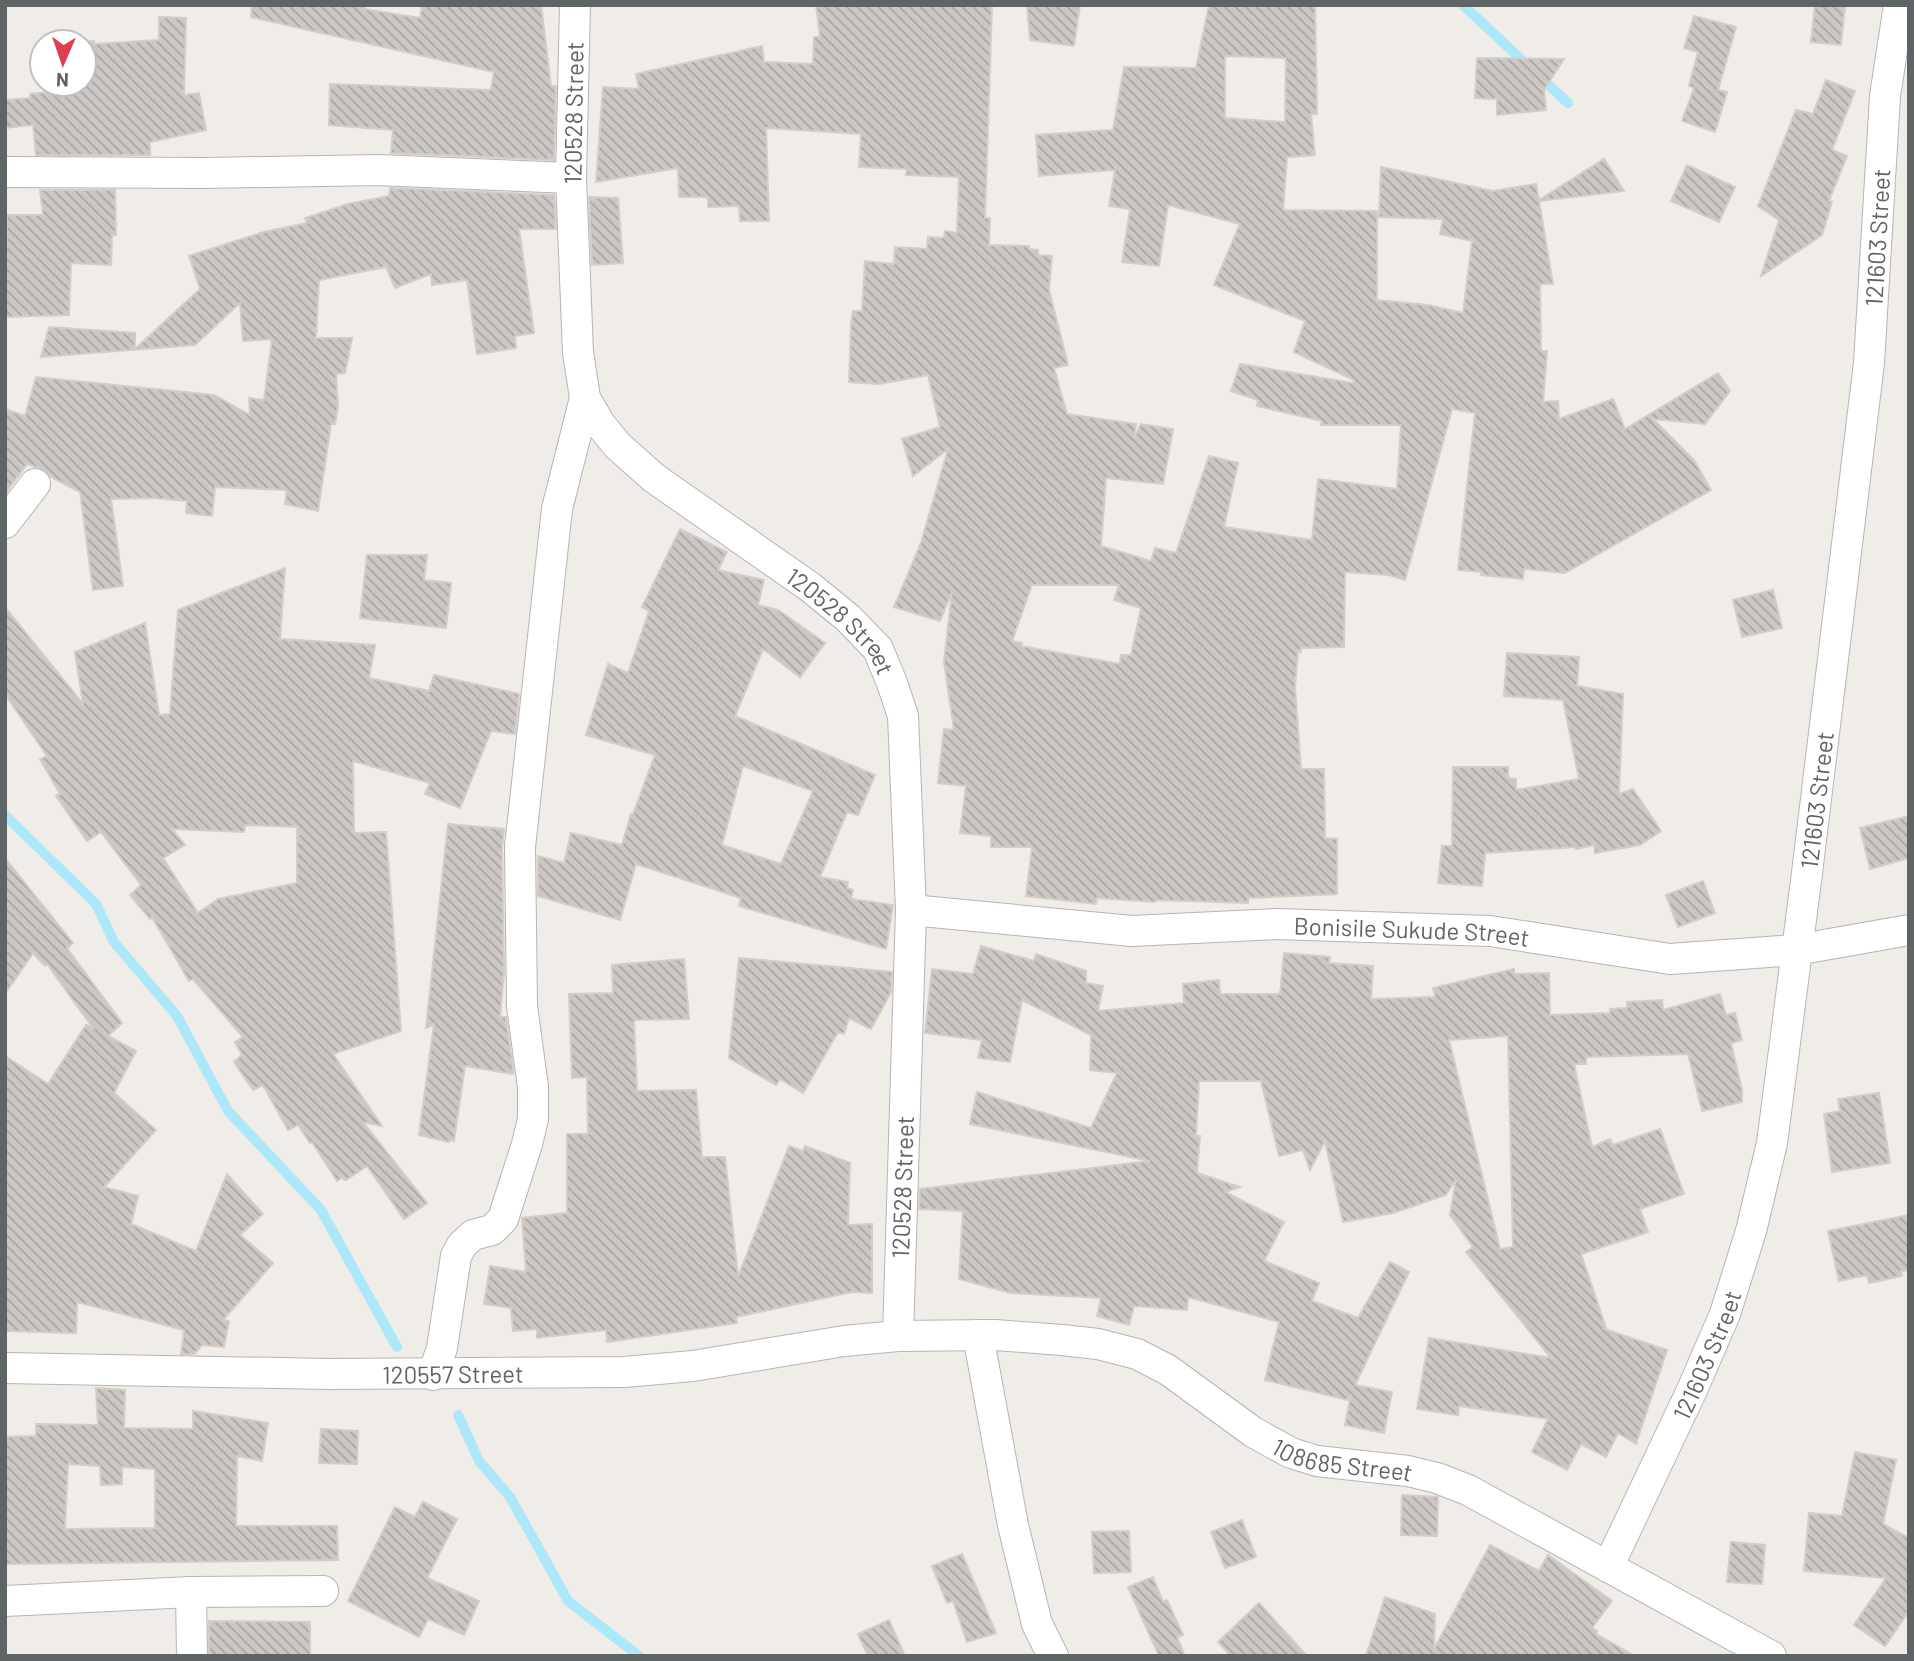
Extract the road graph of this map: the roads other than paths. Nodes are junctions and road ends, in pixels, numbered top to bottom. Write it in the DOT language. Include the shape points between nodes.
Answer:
graph roads {
  1 [pos="575,5"];
  2 [pos="1899,5"];
  3 [pos="5,172"];
  4 [pos="571,178"];
  5 [pos="585,398"];
  6 [pos="35,484"];
  7 [pos="5,523"];
  8 [pos="911,911"];
  9 [pos="1909,930"];
  10 [pos="1796,950"];
  11 [pos="978,1335"];
  12 [pos="898,1336"];
  13 [pos="5,1368"];
  14 [pos="433,1375"];
  15 [pos="1608,1567"];
  16 [pos="323,1591"];
  17 [pos="191,1592"];
  18 [pos="5,1601"];
  19 [pos="192,1656"];
  20 [pos="1053,1656"];
  21 [pos="1771,1656"];
  1 -- 4 [label="street, 120528 Street"];
  2 -- 10 [label="street, 121603 Street" via="1885,96 1869,363"];
  3 -- 4 [label="street" via="377,170"];
  4 -- 5 [label="street, 120528 Street" via="578,352"];
  5 -- 8 [label="street, 120528 Street" via="617,445 654,478 810,587 878,649 903,716"];
  5 -- 14 [label="street" via="557,509 520,847 522,1006 533,1119 503,1219 492,1230 473,1235 456,1256 442,1348"];
  6 -- 7 [label="street"];
  8 -- 10 [label="street, Bonisile Sukude Street" via="1132,931 1277,924 1490,931 1670,959"];
  8 -- 12 [label="street, 120528 Street"];
  9 -- 10 [label="street, Bonisile Sukude Street"];
  10 -- 15 [label="street, 121603 Street" via="1772,1143 1751,1231 1725,1314"];
  11 -- 12 [label="street, 108685 Street"];
  11 -- 15 [label="street, 108685 Street" via="1098,1344 1137,1354 1291,1453 1437,1478 1468,1490"];
  11 -- 20 [label="street" via="1013,1525 1037,1624"];
  12 -- 14 [label="street, 120557 Street" via="660,1370"];
  13 -- 14 [label="street, 120557 Street"];
  15 -- 21 [label="street, 108685 Street"];
  16 -- 17 [label="street"];
  17 -- 18 [label="street"];
  17 -- 19 [label="street"];
}
